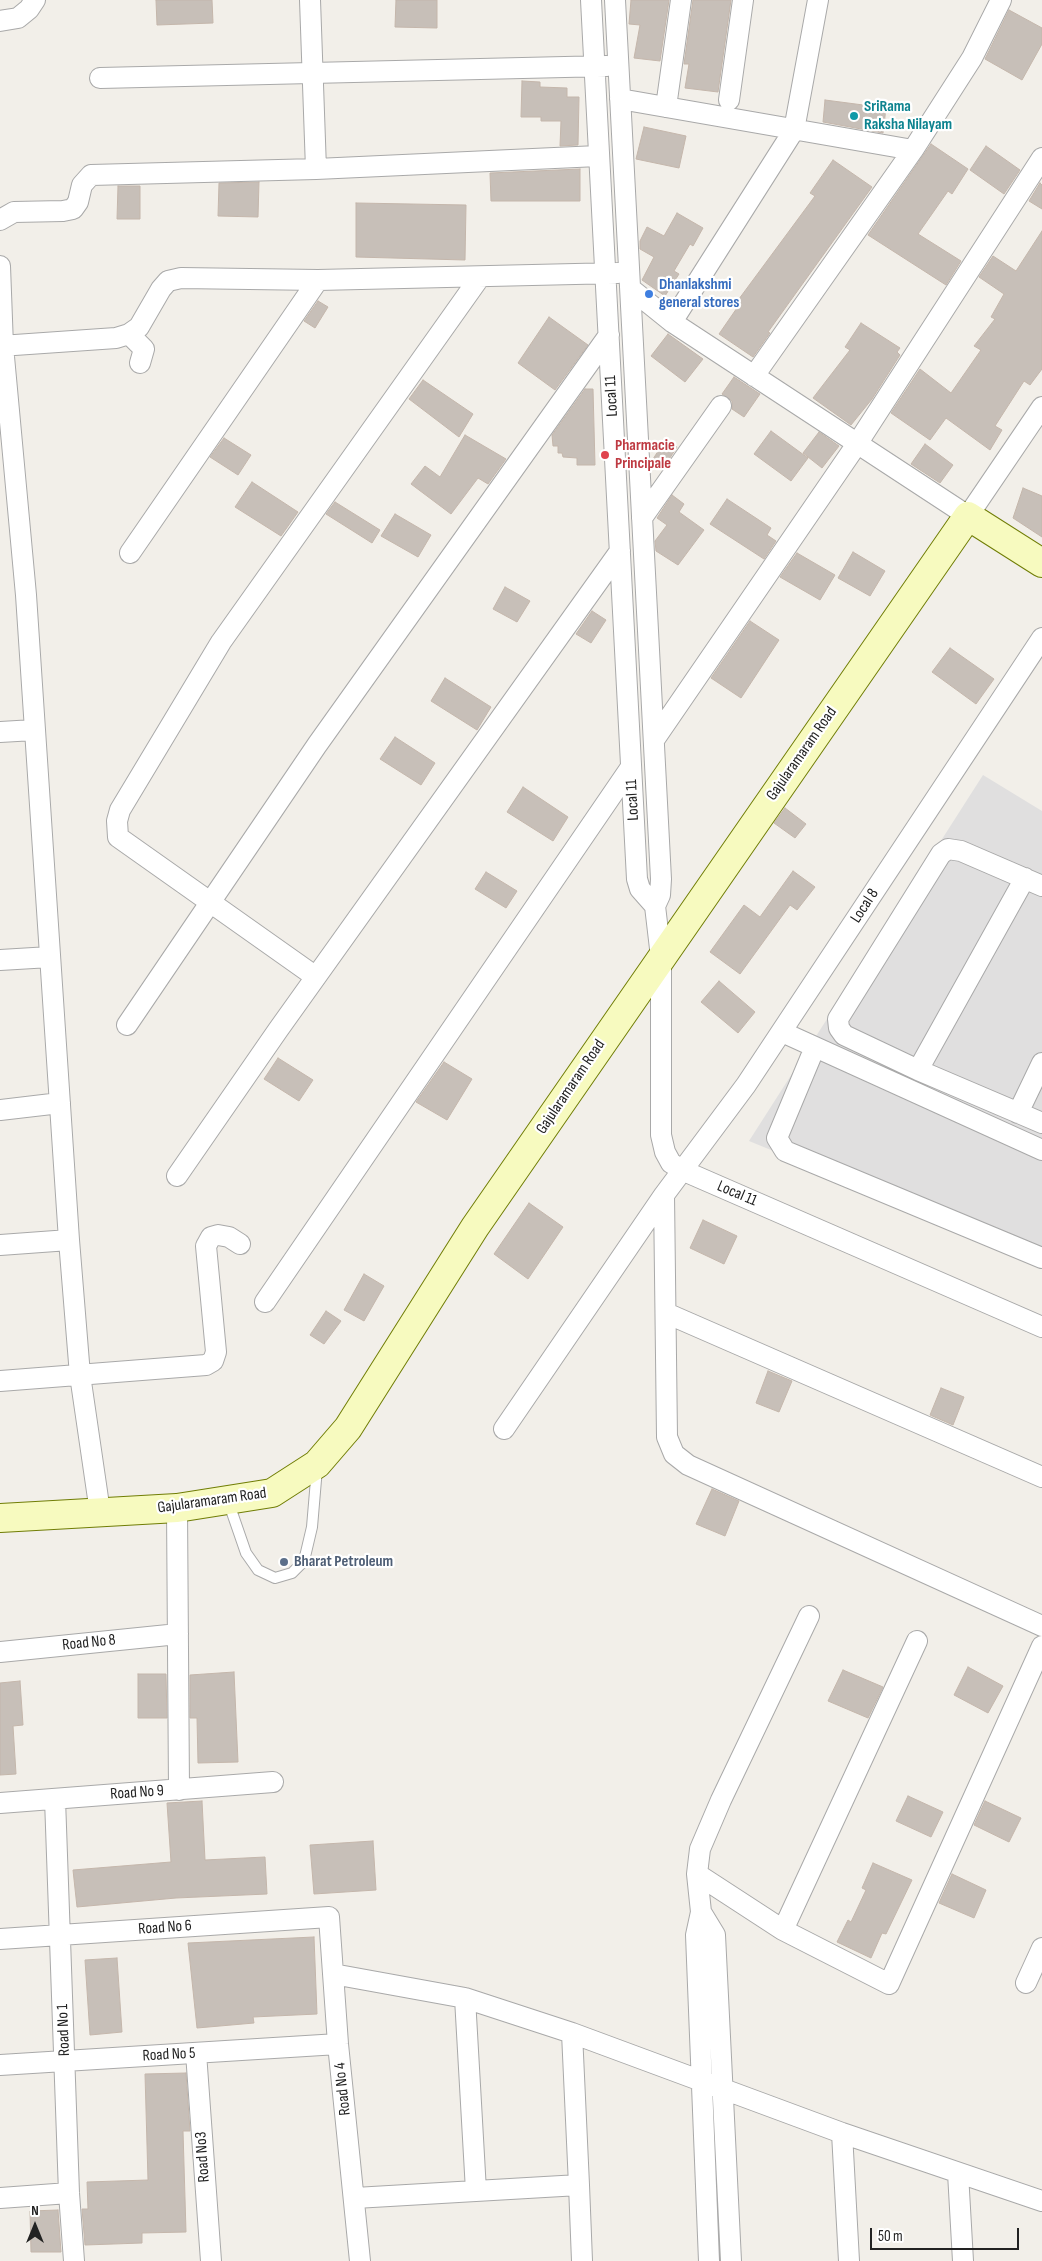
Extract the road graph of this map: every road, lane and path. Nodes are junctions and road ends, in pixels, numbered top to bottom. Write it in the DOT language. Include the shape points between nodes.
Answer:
graph roads {
  1 [pos="35,0"];
  2 [pos="310,0"];
  3 [pos="591,0"];
  4 [pos="615,0"];
  5 [pos="681,0"];
  6 [pos="695,0"];
  7 [pos="743,0"];
  8 [pos="818,0"];
  9 [pos="1001,0"];
  10 [pos="0,21"];
  11 [pos="619,66"];
  12 [pos="594,67"];
  13 [pos="313,73"];
  14 [pos="100,78"];
  15 [pos="681,94"];
  16 [pos="620,99"];
  17 [pos="729,100"];
  18 [pos="666,107"];
  19 [pos="794,130"];
  20 [pos="913,150"];
  21 [pos="598,156"];
  22 [pos="1042,158"];
  23 [pos="316,169"];
  24 [pos="0,220"];
  25 [pos="0,266"];
  26 [pos="0,272"];
  27 [pos="605,274"];
  28 [pos="480,277"];
  29 [pos="318,280"];
  30 [pos="630,281"];
  31 [pos="672,322"];
  32 [pos="129,334"];
  33 [pos="608,335"];
  34 [pos="2,346"];
  35 [pos="140,363"];
  36 [pos="754,376"];
  37 [pos="721,406"];
  38 [pos="1042,407"];
  39 [pos="857,444"];
  40 [pos="640,476"];
  41 [pos="616,478"];
  42 [pos="968,516"];
  43 [pos="642,518"];
  44 [pos="620,551"];
  45 [pos="130,553"];
  46 [pos="1042,563"];
  47 [pos="1042,638"];
  48 [pos="652,698"];
  49 [pos="628,701"];
  50 [pos="34,730"];
  51 [pos="0,732"];
  52 [pos="654,740"];
  53 [pos="631,767"];
  54 [pos="1033,882"];
  55 [pos="212,902"];
  56 [pos="655,906"];
  57 [pos="50,957"];
  58 [pos="660,957"];
  59 [pos="0,960"];
  60 [pos="316,978"];
  61 [pos="127,1025"];
  62 [pos="782,1032"];
  63 [pos="816,1046"];
  64 [pos="1042,1063"];
  65 [pos="918,1070"];
  66 [pos="60,1103"];
  67 [pos="0,1110"];
  68 [pos="1018,1113"];
  69 [pos="1042,1123"];
  70 [pos="1042,1150"];
  71 [pos="684,1171"];
  72 [pos="177,1176"];
  73 [pos="664,1195"];
  74 [pos="69,1240"];
  75 [pos="240,1244"];
  76 [pos="0,1245"];
  77 [pos="1042,1258"];
  78 [pos="265,1302"];
  79 [pos="666,1314"];
  80 [pos="1042,1327"];
  81 [pos="80,1375"];
  82 [pos="0,1381"];
  83 [pos="504,1429"];
  84 [pos="317,1464"];
  85 [pos="1042,1477"];
  86 [pos="227,1500"];
  87 [pos="177,1508"];
  88 [pos="100,1512"];
  89 [pos="0,1518"];
  90 [pos="808,1616"];
  91 [pos="1042,1626"];
  92 [pos="178,1634"];
  93 [pos="917,1641"];
  94 [pos="1042,1646"];
  95 [pos="0,1652"];
  96 [pos="273,1782"];
  97 [pos="179,1790"];
  98 [pos="54,1799"];
  99 [pos="0,1803"];
  100 [pos="698,1874"];
  101 [pos="701,1912"];
  102 [pos="329,1917"];
  103 [pos="783,1930"];
  104 [pos="60,1935"];
  105 [pos="0,1939"];
  106 [pos="1042,1948"];
  107 [pos="333,1974"];
  108 [pos="1026,1983"];
  109 [pos="465,1998"];
  110 [pos="572,2033"];
  111 [pos="338,2044"];
  112 [pos="196,2053"];
  113 [pos="65,2061"];
  114 [pos="0,2065"];
  115 [pos="701,2081"];
  116 [pos="722,2089"];
  117 [pos="842,2133"];
  118 [pos="958,2173"];
  119 [pos="578,2185"];
  120 [pos="476,2191"];
  121 [pos="69,2193"];
  122 [pos="0,2198"];
  123 [pos="355,2198"];
  124 [pos="1042,2201"];
  125 [pos="74,2261"];
  126 [pos="211,2261"];
  127 [pos="360,2261"];
  128 [pos="582,2261"];
  129 [pos="709,2261"];
  130 [pos="731,2261"];
  131 [pos="849,2261"];
  132 [pos="963,2261"];
  1 -- 10 [label="street" via="29,10 18,18"];
  2 -- 13 [label="street"];
  3 -- 12 [label="street, Local 11"];
  4 -- 11 [label="street, Local 11"];
  5 -- 18 [label="street"];
  6 -- 15 [label="street"];
  7 -- 17 [label="street"];
  8 -- 19 [label="street"];
  9 -- 20 [label="street" via="972,58"];
  11 -- 12 [label="street"];
  11 -- 16 [label="street, Local 11"];
  12 -- 13 [label="street"];
  12 -- 21 [label="street, Local 11"];
  13 -- 14 [label="street"];
  13 -- 23 [label="street"];
  16 -- 18 [label="street"];
  16 -- 30 [label="street, Local 11"];
  18 -- 19 [label="street"];
  19 -- 20 [label="street"];
  19 -- 31 [label="street"];
  20 -- 36 [label="street"];
  21 -- 23 [label="street"];
  21 -- 27 [label="street, Local 11"];
  22 -- 39 [label="street"];
  23 -- 24 [label="street" via="91,175 82,185 73,209 14,212"];
  25 -- 26 [label="street"];
  26 -- 34 [label="street"];
  27 -- 28 [label="street"];
  27 -- 30 [label="street"];
  27 -- 33 [label="street, Local 11"];
  28 -- 29 [label="street"];
  28 -- 55 [label="street" via="221,642 120,810 118,837"];
  29 -- 32 [label="street" via="181,278 168,281 160,289 139,327"];
  29 -- 45 [label="street"];
  30 -- 31 [label="street"];
  30 -- 40 [label="street, Local 11"];
  31 -- 36 [label="street"];
  32 -- 34 [label="street" via="116,338"];
  32 -- 35 [label="street" via="144,350"];
  33 -- 41 [label="street, Local 11"];
  33 -- 55 [label="street" via="317,745"];
  34 -- 50 [label="street" via="26,595"];
  36 -- 39 [label="street"];
  37 -- 43 [label="street"];
  38 -- 42 [label="street"];
  39 -- 42 [label="street"];
  39 -- 52 [label="street"];
  40 -- 41 [label="street"];
  40 -- 43 [label="street, Local 11"];
  41 -- 44 [label="street, Local 11"];
  42 -- 46 [label="main road"];
  42 -- 58 [label="main road, Gajularamaram Road"];
  43 -- 48 [label="street, Local 11"];
  44 -- 49 [label="street, Local 11"];
  44 -- 60 [label="street"];
  47 -- 62 [label="street, Local 8"];
  48 -- 49 [label="street"];
  48 -- 52 [label="street, Local 11"];
  49 -- 53 [label="street, Local 11"];
  50 -- 51 [label="street"];
  50 -- 57 [label="street"];
  52 -- 56 [label="street, Local 11" via="661,879"];
  53 -- 56 [label="street, Local 11" via="637,880 640,889"];
  53 -- 78 [label="street"];
  54 -- 65 [label="street"];
  54 -- 65 [label="street" via="961,850 948,849 941,854 838,1019 844,1035"];
  55 -- 60 [label="street"];
  55 -- 61 [label="street"];
  56 -- 58 [label="street, Local 11"];
  57 -- 59 [label="street"];
  57 -- 66 [label="street"];
  58 -- 71 [label="street, Local 11" via="661,1135 671,1163"];
  58 -- 84 [label="main road, Gajularamaram Road" via="475,1227 348,1428"];
  60 -- 72 [label="street"];
  62 -- 63 [label="street"];
  62 -- 71 [label="street, Local 8"];
  63 -- 70 [label="street"];
  63 -- 77 [label="street" via="777,1138 785,1151"];
  64 -- 68 [label="street"];
  65 -- 68 [label="street"];
  66 -- 67 [label="street"];
  66 -- 74 [label="street"];
  68 -- 69 [label="street"];
  71 -- 73 [label="street, Local 8"];
  71 -- 80 [label="street, Local 11"];
  73 -- 79 [label="street"];
  73 -- 83 [label="street, Local 8"];
  74 -- 76 [label="street"];
  74 -- 81 [label="street"];
  75 -- 81 [label="street" via="218,1235 211,1237 206,1246 216,1352 206,1366"];
  79 -- 85 [label="street"];
  79 -- 91 [label="street" via="668,1437 674,1454 688,1465"];
  81 -- 82 [label="street"];
  81 -- 88 [label="street"];
  84 -- 86 [label="main road, Gajularamaram Road" via="272,1493"];
  84 -- 86 [label="lane" via="312,1527 304,1561 292,1573 275,1578 258,1570 246,1553"];
  86 -- 87 [label="main road, Gajularamaram Road"];
  87 -- 88 [label="main road, Gajularamaram Road"];
  87 -- 92 [label="street"];
  88 -- 89 [label="main road, Gajularamaram Road"];
  90 -- 100 [label="street" via="700,1849"];
  92 -- 95 [label="street, Road No 8"];
  92 -- 97 [label="street"];
  93 -- 103 [label="street"];
  94 -- 103 [label="street" via="889,1984"];
  96 -- 97 [label="street, Road No 9"];
  97 -- 98 [label="street, Road No 9"];
  98 -- 99 [label="street, Road No 9"];
  98 -- 104 [label="street, Road No 1"];
  100 -- 101 [label="street"];
  100 -- 103 [label="street"];
  101 -- 115 [label="street" via="696,1935"];
  101 -- 116 [label="street" via="715,1935"];
  102 -- 104 [label="street, Road No 6"];
  102 -- 107 [label="street, Road No 4"];
  104 -- 105 [label="street, Road No 6"];
  104 -- 113 [label="street, Road No 1"];
  106 -- 108 [label="street"];
  107 -- 109 [label="street"];
  107 -- 111 [label="street, Road No 4"];
  109 -- 110 [label="street"];
  109 -- 120 [label="street"];
  110 -- 115 [label="street"];
  110 -- 119 [label="street"];
  111 -- 112 [label="street, Road No 5"];
  111 -- 123 [label="street, Road No 4"];
  112 -- 113 [label="street, Road No 5"];
  112 -- 126 [label="street, Road No3"];
  113 -- 114 [label="street, Road No 5"];
  113 -- 121 [label="street, Road No 1"];
  115 -- 116 [label="street"];
  115 -- 129 [label="street"];
  116 -- 117 [label="street"];
  116 -- 130 [label="street"];
  117 -- 118 [label="street"];
  117 -- 131 [label="street"];
  118 -- 124 [label="street"];
  118 -- 132 [label="street"];
  119 -- 120 [label="street"];
  119 -- 128 [label="street"];
  120 -- 123 [label="street"];
  121 -- 122 [label="street"];
  121 -- 125 [label="street, Road No 1"];
  123 -- 127 [label="street, Road No 4"];
}
